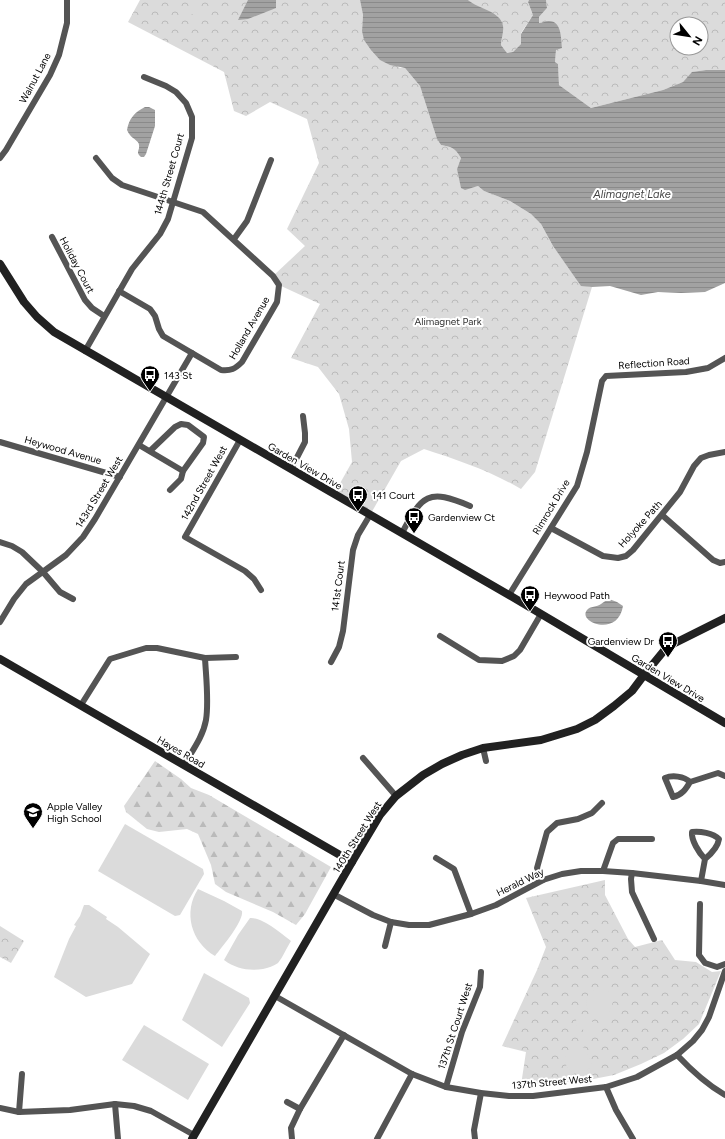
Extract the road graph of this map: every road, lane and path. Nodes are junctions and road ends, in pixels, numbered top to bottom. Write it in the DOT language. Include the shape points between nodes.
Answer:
graph roads {
  1 [pos="67,0"];
  2 [pos="144,77"];
  3 [pos="0,158"];
  4 [pos="96,158"];
  5 [pos="272,160"];
  6 [pos="173,201"];
  7 [pos="52,237"];
  8 [pos="234,239"];
  9 [pos="0,264"];
  10 [pos="119,291"];
  11 [pos="104,316"];
  12 [pos="85,351"];
  13 [pos="192,353"];
  14 [pos="725,358"];
  15 [pos="606,376"];
  16 [pos="166,397"];
  17 [pos="303,416"];
  18 [pos="240,440"];
  19 [pos="0,442"];
  20 [pos="139,445"];
  21 [pos="150,451"];
  22 [pos="725,452"];
  23 [pos="291,469"];
  24 [pos="183,471"];
  25 [pos="120,477"];
  26 [pos="170,490"];
  27 [pos="470,506"];
  28 [pos="370,515"];
  29 [pos="662,515"];
  30 [pos="551,528"];
  31 [pos="402,533"];
  32 [pos="0,542"];
  33 [pos="725,562"];
  34 [pos="43,572"];
  35 [pos="261,590"];
  36 [pos="509,595"];
  37 [pos="73,599"];
  38 [pos="541,614"];
  39 [pos="725,618"];
  40 [pos="0,622"];
  41 [pos="440,636"];
  42 [pos="236,657"];
  43 [pos="205,658"];
  44 [pos="0,659"];
  45 [pos="331,662"];
  46 [pos="644,675"];
  47 [pos="81,705"];
  48 [pos="725,723"];
  49 [pos="483,748"];
  50 [pos="363,758"];
  51 [pos="486,761"];
  52 [pos="184,765"];
  53 [pos="725,776"];
  54 [pos="690,782"];
  55 [pos="396,796"];
  56 [pos="602,803"];
  57 [pos="652,839"];
  58 [pos="436,858"];
  59 [pos="706,859"];
  60 [pos="352,862"];
  61 [pos="603,871"];
  62 [pos="632,873"];
  63 [pos="543,880"];
  64 [pos="701,881"];
  65 [pos="725,885"];
  66 [pos="333,894"];
  67 [pos="700,904"];
  68 [pos="471,914"];
  69 [pos="391,922"];
  70 [pos="654,938"];
  71 [pos="385,946"];
  72 [pos="725,964"];
  73 [pos="725,971"];
  74 [pos="481,972"];
  75 [pos="275,996"];
  76 [pos="344,1035"];
  77 [pos="677,1055"];
  78 [pos="22,1074"];
  79 [pos="412,1074"];
  80 [pos="446,1086"];
  81 [pos="606,1087"];
  82 [pos="481,1093"];
  83 [pos="725,1095"];
  84 [pos="287,1102"];
  85 [pos="115,1104"];
  86 [pos="0,1108"];
  87 [pos="300,1109"];
  88 [pos="19,1112"];
  89 [pos="193,1137"];
  90 [pos="118,1139"];
  91 [pos="292,1139"];
  92 [pos="377,1139"];
  93 [pos="475,1139"];
  94 [pos="633,1139"];
  1 -- 3 [label="street, Walnut Lane" via="67,23 59,55 50,75"];
  2 -- 6 [label="street, 144th Street Court" via="176,92 186,103 192,117 192,138"];
  4 -- 6 [label="street, Holland Avenue" via="112,178 122,185"];
  5 -- 8 [label="street" via="247,221"];
  6 -- 8 [label="street, Holland Avenue" via="203,212"];
  6 -- 10 [label="street, 144th Street Court" via="160,234 132,269"];
  7 -- 11 [label="street, Holiday Court" via="85,300"];
  8 -- 13 [label="street, Holland Avenue" via="274,276 279,285 277,302 236,368 221,370"];
  9 -- 12 [label="street, Garden View Drive" via="36,317 54,332"];
  10 -- 11 [label="street, 144th Street Court"];
  10 -- 13 [label="street, Holland Avenue" via="150,310 163,336"];
  11 -- 12 [label="street, 144th Street Court"];
  12 -- 16 [label="street, Garden View Drive"];
  13 -- 16 [label="street, 143rd Street West"];
  14 -- 15 [label="street, Reflection Road" via="708,368 686,372"];
  15 -- 30 [label="street, Rimrock Drive" via="602,381 577,486"];
  16 -- 18 [label="street, Garden View Drive"];
  16 -- 20 [label="street, 143rd Street West"];
  17 -- 23 [label="street" via="305,442"];
  18 -- 23 [label="street, Garden View Drive"];
  18 -- 35 [label="street, 142nd Street West" via="185,536 245,571"];
  19 -- 25 [label="street, Heywood Avenue"];
  20 -- 21 [label="street"];
  20 -- 25 [label="street, 143rd Street West"];
  21 -- 24 [label="street"];
  21 -- 24 [label="street" via="175,427 181,424 188,425 204,437 203,443"];
  22 -- 29 [label="street, Holyoke Path" via="701,458"];
  23 -- 28 [label="street, Garden View Drive"];
  24 -- 26 [label="street" via="181,479"];
  25 -- 34 [label="street, 143rd Street West" via="83,537 66,555"];
  27 -- 31 [label="street" via="453,499 435,496 426,498 410,517"];
  28 -- 31 [label="street, Garden View Drive"];
  28 -- 45 [label="street, 141st Court" via="358,535 353,550 343,631"];
  29 -- 30 [label="street, Holyoke Path" via="633,550 618,558 603,556"];
  29 -- 33 [label="street" via="713,560"];
  30 -- 36 [label="street, Rimrock Drive"];
  31 -- 36 [label="street, Garden View Drive"];
  32 -- 34 [label="street" via="22,552"];
  34 -- 37 [label="street" via="60,592"];
  34 -- 40 [label="street, 143rd Street West" via="26,584"];
  36 -- 38 [label="street, Garden View Drive"];
  38 -- 41 [label="street" via="520,650 502,661 479,660"];
  38 -- 46 [label="street, Garden View Drive"];
  39 -- 46 [label="street, 140th Street West" via="667,647"];
  42 -- 43 [label="street"];
  43 -- 47 [label="street" via="146,648 110,660"];
  43 -- 52 [label="street" via="206,722"];
  44 -- 47 [label="street, Hayes Road"];
  46 -- 48 [label="street, Garden View Drive"];
  46 -- 49 [label="street, 140th Street West" via="632,691 614,706 577,729 541,740"];
  47 -- 52 [label="street, Hayes Road"];
  49 -- 51 [label="street"];
  49 -- 55 [label="street, 140th Street West" via="442,764"];
  50 -- 55 [label="street"];
  52 -- 60 [label="street, Hayes Road"];
  53 -- 54 [label="street" via="718,773"];
  55 -- 60 [label="street, 140th Street West" via="380,815"];
  56 -- 63 [label="street" via="592,813 578,819 557,822 547,832 536,868"];
  57 -- 61 [label="street" via="618,839 613,843"];
  58 -- 68 [label="street" via="454,869"];
  59 -- 59 [label="street" via="719,843 719,839 716,835 692,832 691,836 701,855"];
  59 -- 64 [label="street"];
  60 -- 66 [label="street, 140th Street West"];
  61 -- 62 [label="street, Herald Way"];
  61 -- 63 [label="street, Herald Way" via="581,871"];
  62 -- 64 [label="street, Herald Way"];
  62 -- 70 [label="street" via="632,892"];
  63 -- 68 [label="street, Herald Way" via="496,905"];
  64 -- 65 [label="street, Herald Way"];
  66 -- 69 [label="street, Herald Way"];
  66 -- 75 [label="street, 140th Street West"];
  67 -- 72 [label="street" via="699,955 704,963 717,967"];
  68 -- 69 [label="street, Herald Way" via="429,925"];
  69 -- 71 [label="street"];
  73 -- 77 [label="street, 137th Street West" via="710,1017 693,1042"];
  74 -- 80 [label="street, 137th St Court West" via="480,987 462,1032"];
  75 -- 76 [label="street, 137th Street West"];
  75 -- 89 [label="street, 140th Street West"];
  76 -- 79 [label="street, 137th Street West"];
  76 -- 87 [label="street"];
  77 -- 81 [label="street, 137th Street West" via="638,1077"];
  77 -- 83 [label="street" via="695,1074"];
  78 -- 88 [label="street"];
  79 -- 80 [label="street, 137th Street West"];
  79 -- 92 [label="street"];
  80 -- 82 [label="street, 137th Street West"];
  81 -- 82 [label="street, 137th Street West" via="533,1096"];
  81 -- 94 [label="street"];
  82 -- 93 [label="street" via="474,1130"];
  84 -- 87 [label="street"];
  85 -- 88 [label="street" via="70,1110"];
  85 -- 89 [label="street" via="150,1110"];
  85 -- 90 [label="street"];
  86 -- 88 [label="street"];
  87 -- 91 [label="street" via="291,1128"];
}
